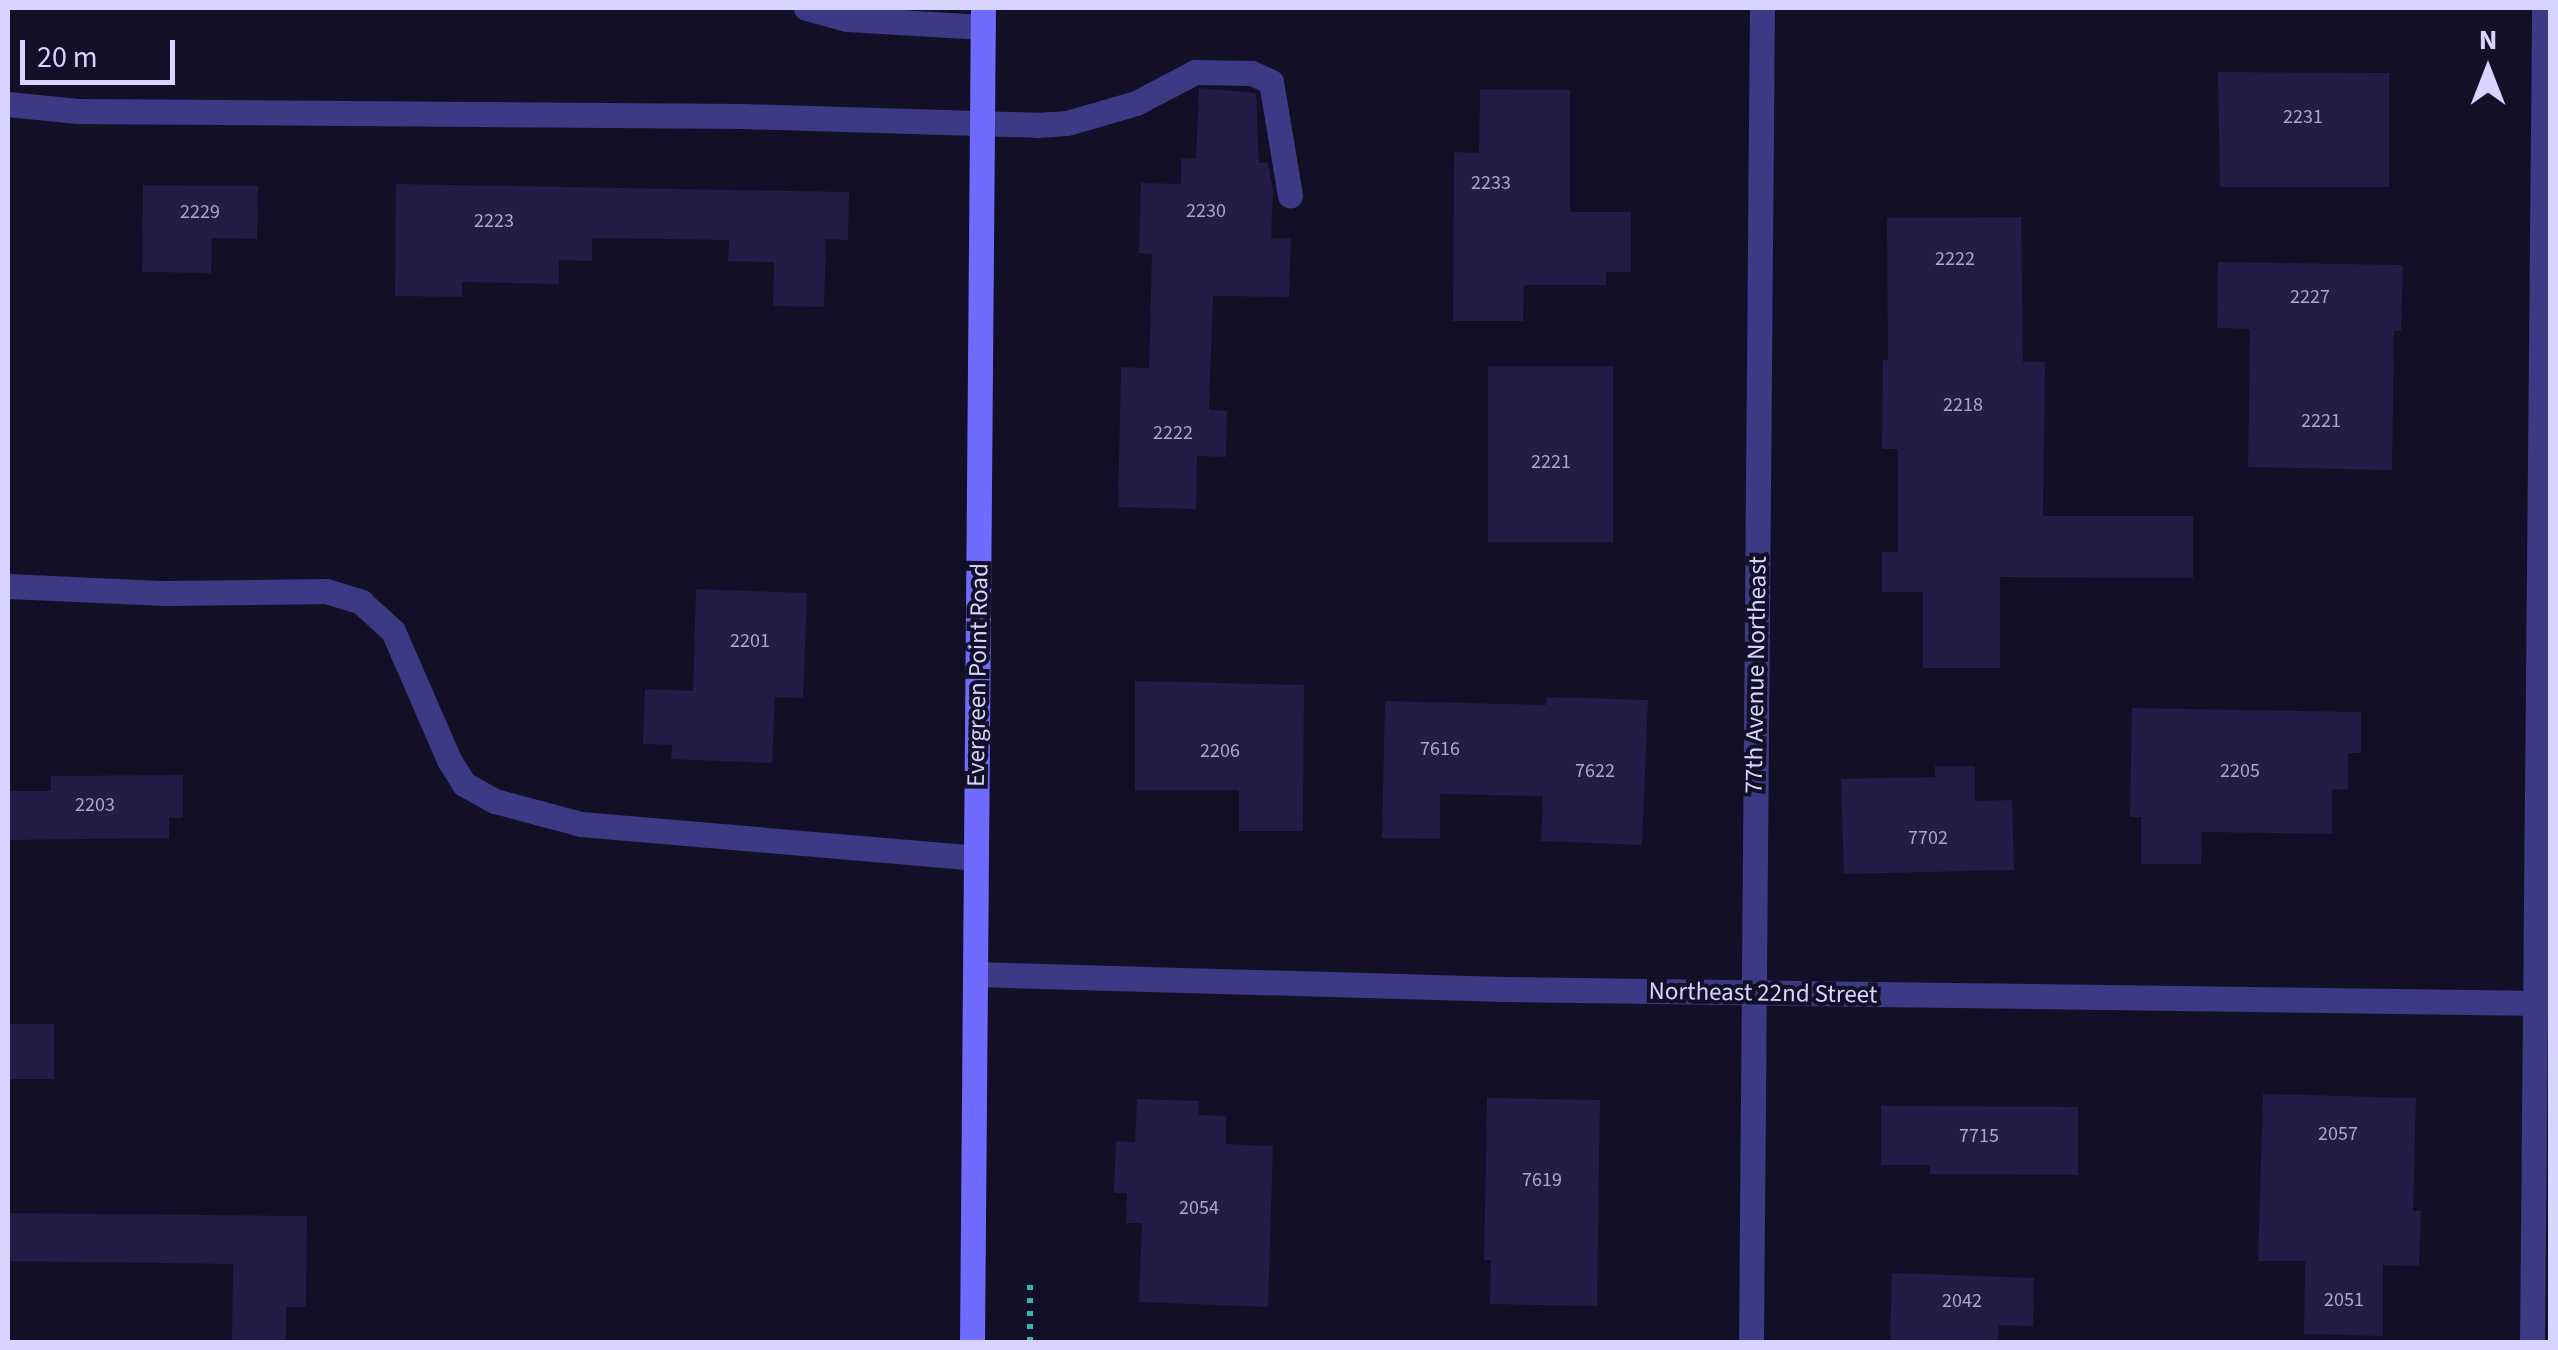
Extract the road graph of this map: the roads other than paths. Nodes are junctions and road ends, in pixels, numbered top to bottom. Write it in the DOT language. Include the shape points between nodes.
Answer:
graph roads {
  1 [pos="806,8"];
  2 [pos="1762,8"];
  3 [pos="2544,8"];
  4 [pos="983,17"];
  5 [pos="8,104"];
  6 [pos="982,124"];
  7 [pos="1290,195"];
  8 [pos="8,586"];
  9 [pos="976,858"];
  10 [pos="975,974"];
  11 [pos="1753,992"];
  12 [pos="2543,1003"];
  13 [pos="972,1342"];
  14 [pos="1751,1342"];
  15 [pos="2532,1342"];
  1 -- 4 [label="street" via="847,19"];
  2 -- 11 [label="street, 77th Avenue Northeast"];
  3 -- 12 [label="street"];
  4 -- 6 [label="street, Evergreen Point Road"];
  5 -- 6 [label="street" via="78,111"];
  6 -- 7 [label="street" via="1067,123 1136,103 1195,72 1264,76 1275,98"];
  6 -- 9 [label="street, Evergreen Point Road"];
  8 -- 9 [label="street" via="165,594 326,591 361,602 393,631 449,760 464,784 495,801 580,824"];
  9 -- 10 [label="street, Evergreen Point Road"];
  10 -- 11 [label="street, Northeast 22nd Street"];
  10 -- 13 [label="street, Evergreen Point Road"];
  11 -- 12 [label="street, Northeast 22nd Street"];
  11 -- 14 [label="street, 77th Avenue Northeast"];
  12 -- 15 [label="street"];
}
